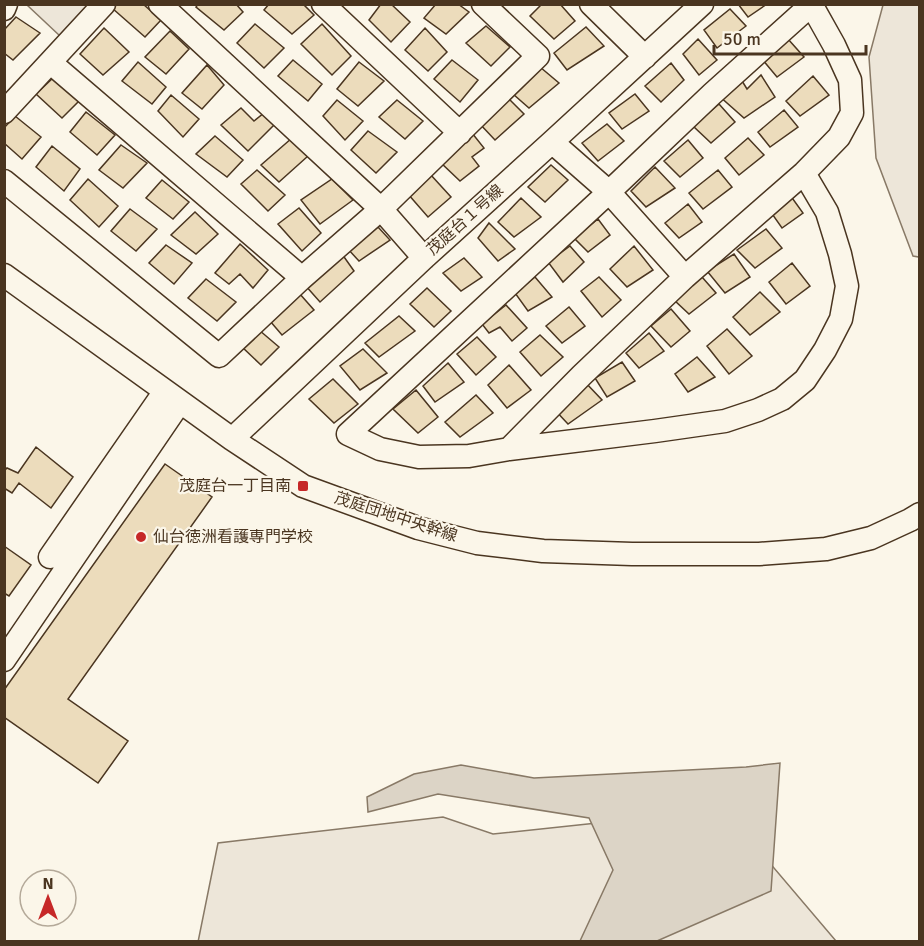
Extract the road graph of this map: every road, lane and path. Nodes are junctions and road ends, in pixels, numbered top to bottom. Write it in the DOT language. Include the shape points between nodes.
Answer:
graph roads {
  1 [pos="6,4"];
  2 [pos="104,4"];
  3 [pos="160,4"];
  4 [pos="323,4"];
  5 [pos="483,4"];
  6 [pos="591,4"];
  7 [pos="702,4"];
  8 [pos="811,5"];
  9 [pos="4,9"];
  10 [pos="645,57"];
  11 [pos="51,63"];
  12 [pos="4,112"];
  13 [pos="460,132"];
  14 [pos="552,142"];
  15 [pos="804,173"];
  16 [pos="4,181"];
  17 [pos="609,192"];
  18 [pos="381,209"];
  19 [pos="424,258"];
  20 [pos="4,275"];
  21 [pos="685,277"];
  22 [pos="302,278"];
  23 [pos="173,397"];
  24 [pos="232,439"];
  25 [pos="509,449"];
  26 [pos="920,514"];
  27 [pos="50,557"];
  28 [pos="4,660"];
  1 -- 9 [label="street"];
  2 -- 11 [label="street"];
  3 -- 18 [label="street"];
  4 -- 13 [label="street"];
  5 -- 13 [label="street" via="538,56"];
  6 -- 10 [label="street"];
  7 -- 10 [label="street, 茂庭台１号線"];
  8 -- 15 [label="street" via="850,80 852,113 839,136"];
  8 -- 17 [label="street"];
  10 -- 14 [label="street, 茂庭台１号線"];
  11 -- 12 [label="street"];
  11 -- 22 [label="street"];
  13 -- 18 [label="street"];
  14 -- 17 [label="street"];
  14 -- 19 [label="street, 茂庭台１号線"];
  15 -- 21 [label="street"];
  15 -- 25 [label="street" via="827,212 848,286 841,320 805,380 782,399 725,421"];
  16 -- 22 [label="street" via="219,356"];
  17 -- 21 [label="street"];
  17 -- 25 [label="street" via="348,434 380,449 419,457 469,456"];
  18 -- 19 [label="street"];
  18 -- 22 [label="street"];
  19 -- 24 [label="street, 茂庭台１号線"];
  20 -- 23 [label="street, 茂庭団地中央幹線"];
  21 -- 25 [label="street"];
  23 -- 24 [label="street, 茂庭団地中央幹線"];
  23 -- 27 [label="street"];
  23 -- 28 [label="street"];
  24 -- 26 [label="street, 茂庭団地中央幹線" via="303,486 418,528 477,543 532,550 759,554 826,549 871,538"];
}
